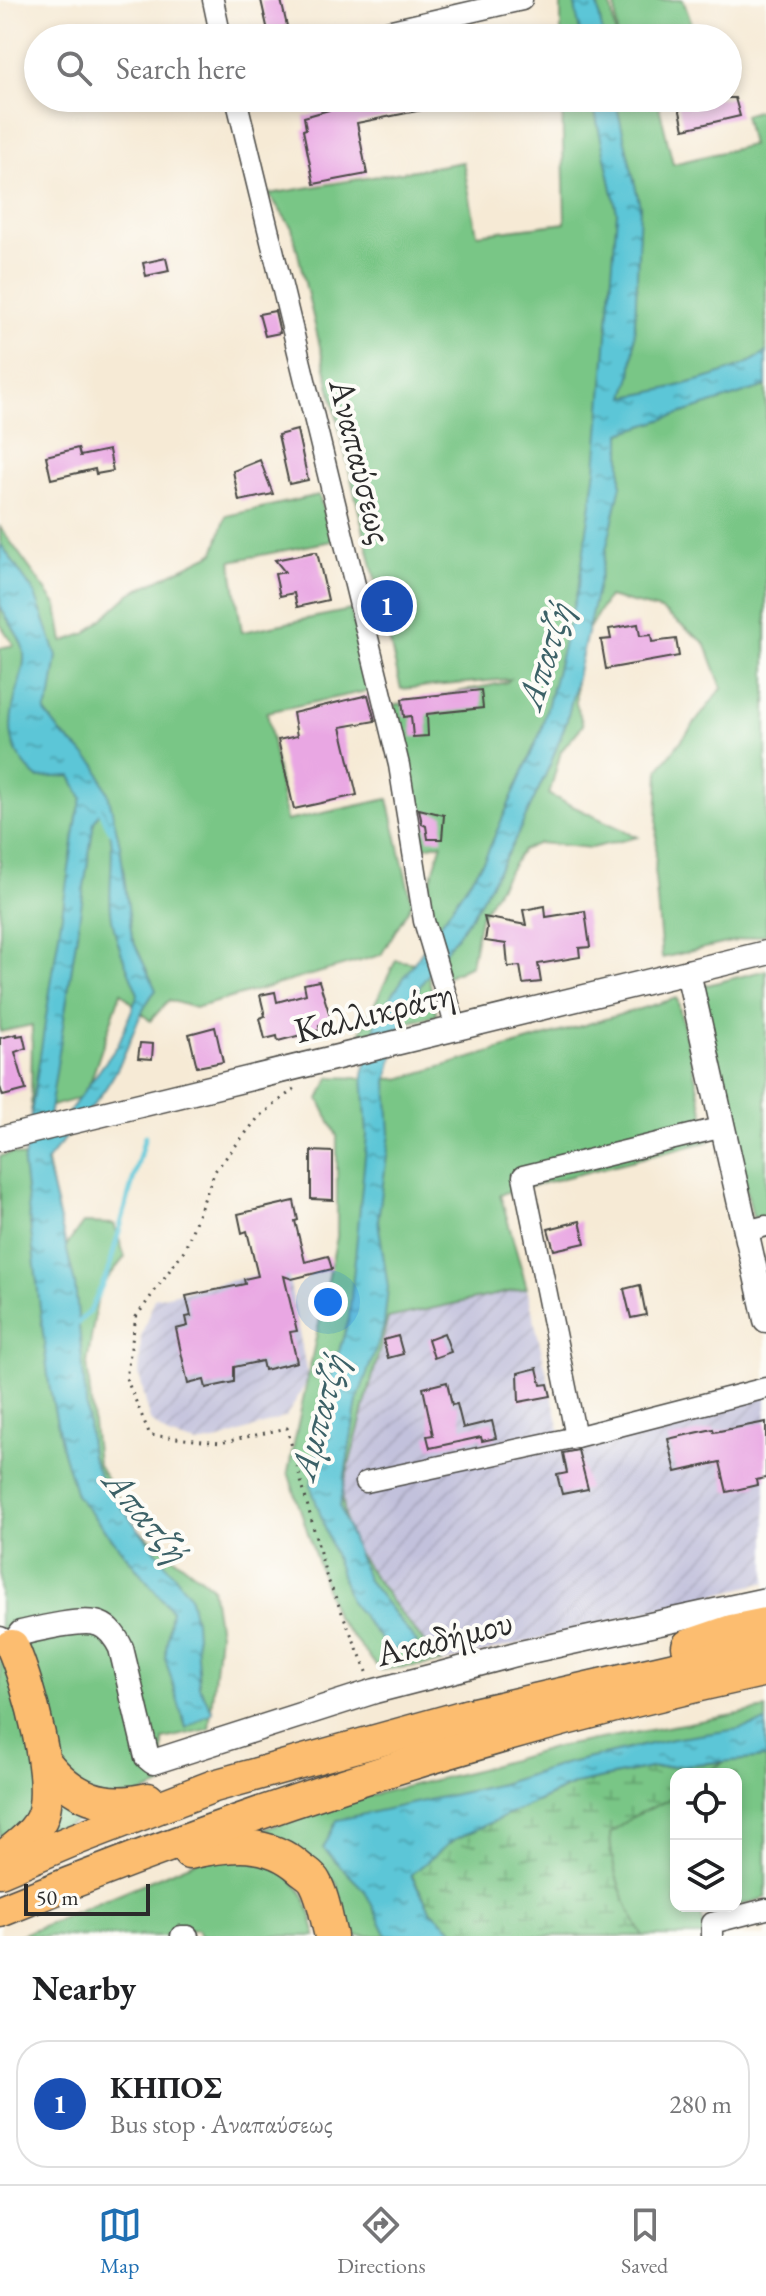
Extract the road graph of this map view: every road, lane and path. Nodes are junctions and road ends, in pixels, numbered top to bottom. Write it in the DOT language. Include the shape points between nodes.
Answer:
graph roads {
  1 [pos="213,0"];
  2 [pos="522,0"];
  3 [pos="218,24"];
  4 [pos="418,24"];
  5 [pos="239,112"];
  6 [pos="766,953"];
  7 [pos="688,972"];
  8 [pos="456,1028"];
  9 [pos="302,1085"];
  10 [pos="723,1127"];
  11 [pos="10,1136"];
  12 [pos="756,1228"];
  13 [pos="766,1320"];
  14 [pos="766,1388"];
  15 [pos="576,1437"];
  16 [pos="366,1482"];
  17 [pos="766,1600"];
  18 [pos="766,1624"];
  19 [pos="6,1642"];
  20 [pos="766,1647"];
  21 [pos="766,1670"];
  22 [pos="596,1684"];
  23 [pos="375,1691"];
  24 [pos="766,1692"];
  25 [pos="567,1717"];
  26 [pos="45,1762"];
  27 [pos="214,1786"];
  28 [pos="0,1860"];
  29 [pos="0,1871"];
  30 [pos="88,1875"];
  31 [pos="766,1909"];
  32 [pos="0,1911"];
  33 [pos="712,1929"];
  34 [pos="181,1936"];
  35 [pos="188,1936"];
  36 [pos="331,1936"];
  1 -- 3 [label="street"];
  2 -- 4 [label="street"];
  5 -- 8 [label="street, Αναπαύσεως" via="399,765 424,921"];
  6 -- 7 [label="street, Καλλικράτη"];
  7 -- 8 [label="street, Καλλικράτη"];
  7 -- 10 [label="street"];
  8 -- 11 [label="street, Καλλικράτη"];
  9 -- 23 [label="path" via="258,1118 215,1171 185,1249 136,1317 126,1378 150,1435 220,1443 287,1428 326,1575"];
  10 -- 12 [label="street"];
  10 -- 15 [label="street" via="523,1176"];
  12 -- 13 [label="street"];
  14 -- 15 [label="street"];
  15 -- 16 [label="street"];
  17 -- 23 [label="street, Ακαδήμου" via="516,1654"];
  18 -- 22 [label="highway" via="699,1641"];
  19 -- 23 [label="street, Ακαδήμου" via="21,1633 85,1622 113,1634 147,1757 153,1762"];
  19 -- 26 [label="highway"];
  20 -- 22 [label="highway"];
  21 -- 25 [label="highway"];
  22 -- 27 [label="highway"];
  24 -- 25 [label="highway"];
  25 -- 30 [label="highway" via="233,1821"];
  26 -- 27 [label="highway" via="72,1789 112,1804"];
  26 -- 28 [label="highway" via="48,1791 40,1822"];
  27 -- 29 [label="highway"];
  30 -- 32 [label="highway"];
  30 -- 36 [label="highway" via="211,1848 256,1845 290,1858 313,1879"];
  31 -- 33 [label="street"];
  34 -- 35 [label="street"];
}
